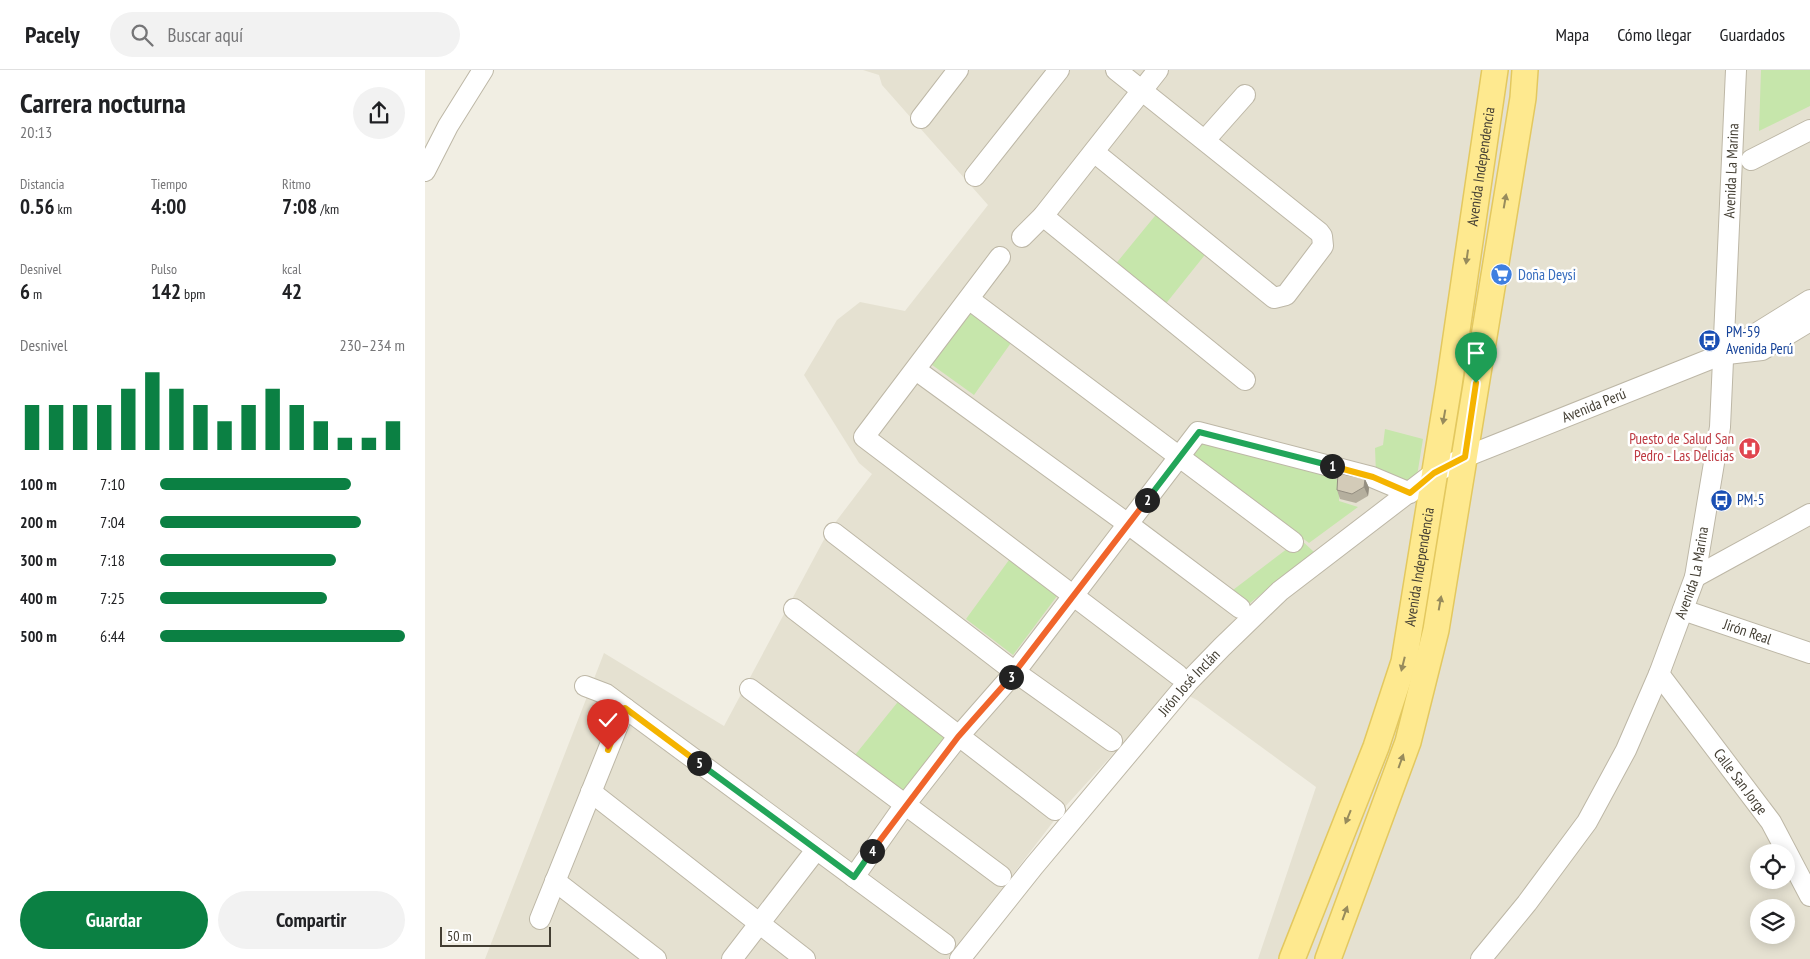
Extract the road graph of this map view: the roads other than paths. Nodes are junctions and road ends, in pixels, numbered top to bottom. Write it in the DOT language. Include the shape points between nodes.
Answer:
graph roads {
  1 [pos="483,70"];
  2 [pos="958,70"];
  3 [pos="1059,70"];
  4 [pos="1116,70"];
  5 [pos="1159,70"];
  6 [pos="1495,70"];
  7 [pos="1525,70"];
  8 [pos="1736,70"];
  9 [pos="1141,90"];
  10 [pos="1245,95"];
  11 [pos="921,118"];
  12 [pos="1810,130"];
  13 [pos="1205,140"];
  14 [pos="1094,152"];
  15 [pos="1751,160"];
  16 [pos="425,171"];
  17 [pos="975,176"];
  18 [pos="1043,216"];
  19 [pos="1471,231"];
  20 [pos="1499,235"];
  21 [pos="1022,237"];
  22 [pos="1000,257"];
  23 [pos="970,300"];
  24 [pos="1810,300"];
  25 [pos="1810,321"];
  26 [pos="1723,354"];
  27 [pos="916,370"];
  28 [pos="1245,380"];
  29 [pos="1181,457"];
  30 [pos="1465,457"];
  31 [pos="1434,473"];
  32 [pos="1410,493"];
  33 [pos="1810,514"];
  34 [pos="1128,524"];
  35 [pos="834,532"];
  36 [pos="1293,542"];
  37 [pos="1695,578"];
  38 [pos="1074,595"];
  39 [pos="1240,608"];
  40 [pos="793,609"];
  41 [pos="1683,610"];
  42 [pos="1409,627"];
  43 [pos="1436,630"];
  44 [pos="1810,653"];
  45 [pos="1015,672"];
  46 [pos="1659,674"];
  47 [pos="1178,675"];
  48 [pos="585,686"];
  49 [pos="750,689"];
  50 [pos="625,708"];
  51 [pos="958,737"];
  52 [pos="1112,741"];
  53 [pos="591,792"];
  54 [pos="905,806"];
  55 [pos="1055,810"];
  56 [pos="816,850"];
  57 [pos="1001,876"];
  58 [pos="854,877"];
  59 [pos="555,881"];
  60 [pos="1810,896"];
  61 [pos="540,919"];
  62 [pos="759,924"];
  63 [pos="945,944"];
  64 [pos="1298,957"];
  65 [pos="656,959"];
  66 [pos="732,959"];
  67 [pos="805,959"];
  68 [pos="960,959"];
  69 [pos="1328,959"];
  70 [pos="1481,959"];
  1 -- 16 [label="street"];
  2 -- 11 [label="street"];
  3 -- 17 [label="street"];
  4 -- 9 [label="street"];
  5 -- 9 [label="street"];
  6 -- 19 [label="main road, Avenida Independencia"];
  20 -- 7 [label="main road, Avenida Independencia, one-way"];
  8 -- 26 [label="street, Avenida La Marina"];
  9 -- 13 [label="street"];
  9 -- 14 [label="street"];
  10 -- 13 [label="street"];
  12 -- 15 [label="street"];
  13 -- 14 [label="street" via="1322,236 1321,250 1283,297 1269,296"];
  14 -- 18 [label="street"];
  18 -- 21 [label="street"];
  18 -- 28 [label="street"];
  19 -- 20 [label="main road"];
  19 -- 31 [label="main road, Avenida Independencia, one-way"];
  20 -- 30 [label="main road, Avenida Independencia"];
  22 -- 23 [label="street"];
  23 -- 27 [label="street"];
  23 -- 29 [label="street"];
  24 -- 26 [label="street, Avenida Perú"];
  25 -- 26 [label="street, Avenida Perú" via="1762,350"];
  26 -- 30 [label="street, Avenida Perú"];
  26 -- 37 [label="street, Avenida La Marina" via="1720,427"];
  27 -- 34 [label="street"];
  27 -- 38 [label="street" via="864,437"];
  29 -- 32 [label="street" via="1199,432 1373,477"];
  29 -- 34 [label="street"];
  29 -- 36 [label="street"];
  30 -- 31 [label="street, Jirón José Inclán"];
  43 -- 30 [label="main road, Avenida Independencia, one-way"];
  31 -- 32 [label="street, Jirón José Inclán"];
  31 -- 42 [label="main road, Avenida Independencia"];
  32 -- 68 [label="street, Jirón José Inclán" via="1280,591 1189,681"];
  33 -- 37 [label="street"];
  34 -- 38 [label="street"];
  34 -- 39 [label="street"];
  35 -- 45 [label="street"];
  37 -- 41 [label="street, Avenida La Marina"];
  38 -- 45 [label="street"];
  38 -- 47 [label="street"];
  40 -- 51 [label="street"];
  41 -- 44 [label="street, Jirón Real"];
  41 -- 46 [label="street, Avenida La Marina"];
  42 -- 43 [label="main road"];
  42 -- 64 [label="main road, Avenida Independencia, one-way" via="1404,662 1376,747"];
  69 -- 43 [label="main road, Avenida Independencia, one-way" via="1408,742"];
  45 -- 51 [label="street"];
  45 -- 52 [label="street"];
  46 -- 60 [label="street, Calle San Jorge" via="1771,822"];
  46 -- 70 [label="street, Avenida La Marina" via="1626,750 1587,822"];
  48 -- 50 [label="street" via="606,694"];
  49 -- 54 [label="street"];
  50 -- 53 [label="street"];
  50 -- 56 [label="street"];
  51 -- 54 [label="street"];
  51 -- 55 [label="street"];
  53 -- 59 [label="street"];
  53 -- 62 [label="street"];
  54 -- 57 [label="street"];
  54 -- 58 [label="street"];
  56 -- 58 [label="street"];
  56 -- 62 [label="street"];
  58 -- 63 [label="street"];
  59 -- 61 [label="street"];
  59 -- 65 [label="street"];
  62 -- 66 [label="street"];
  62 -- 67 [label="street"];
}
